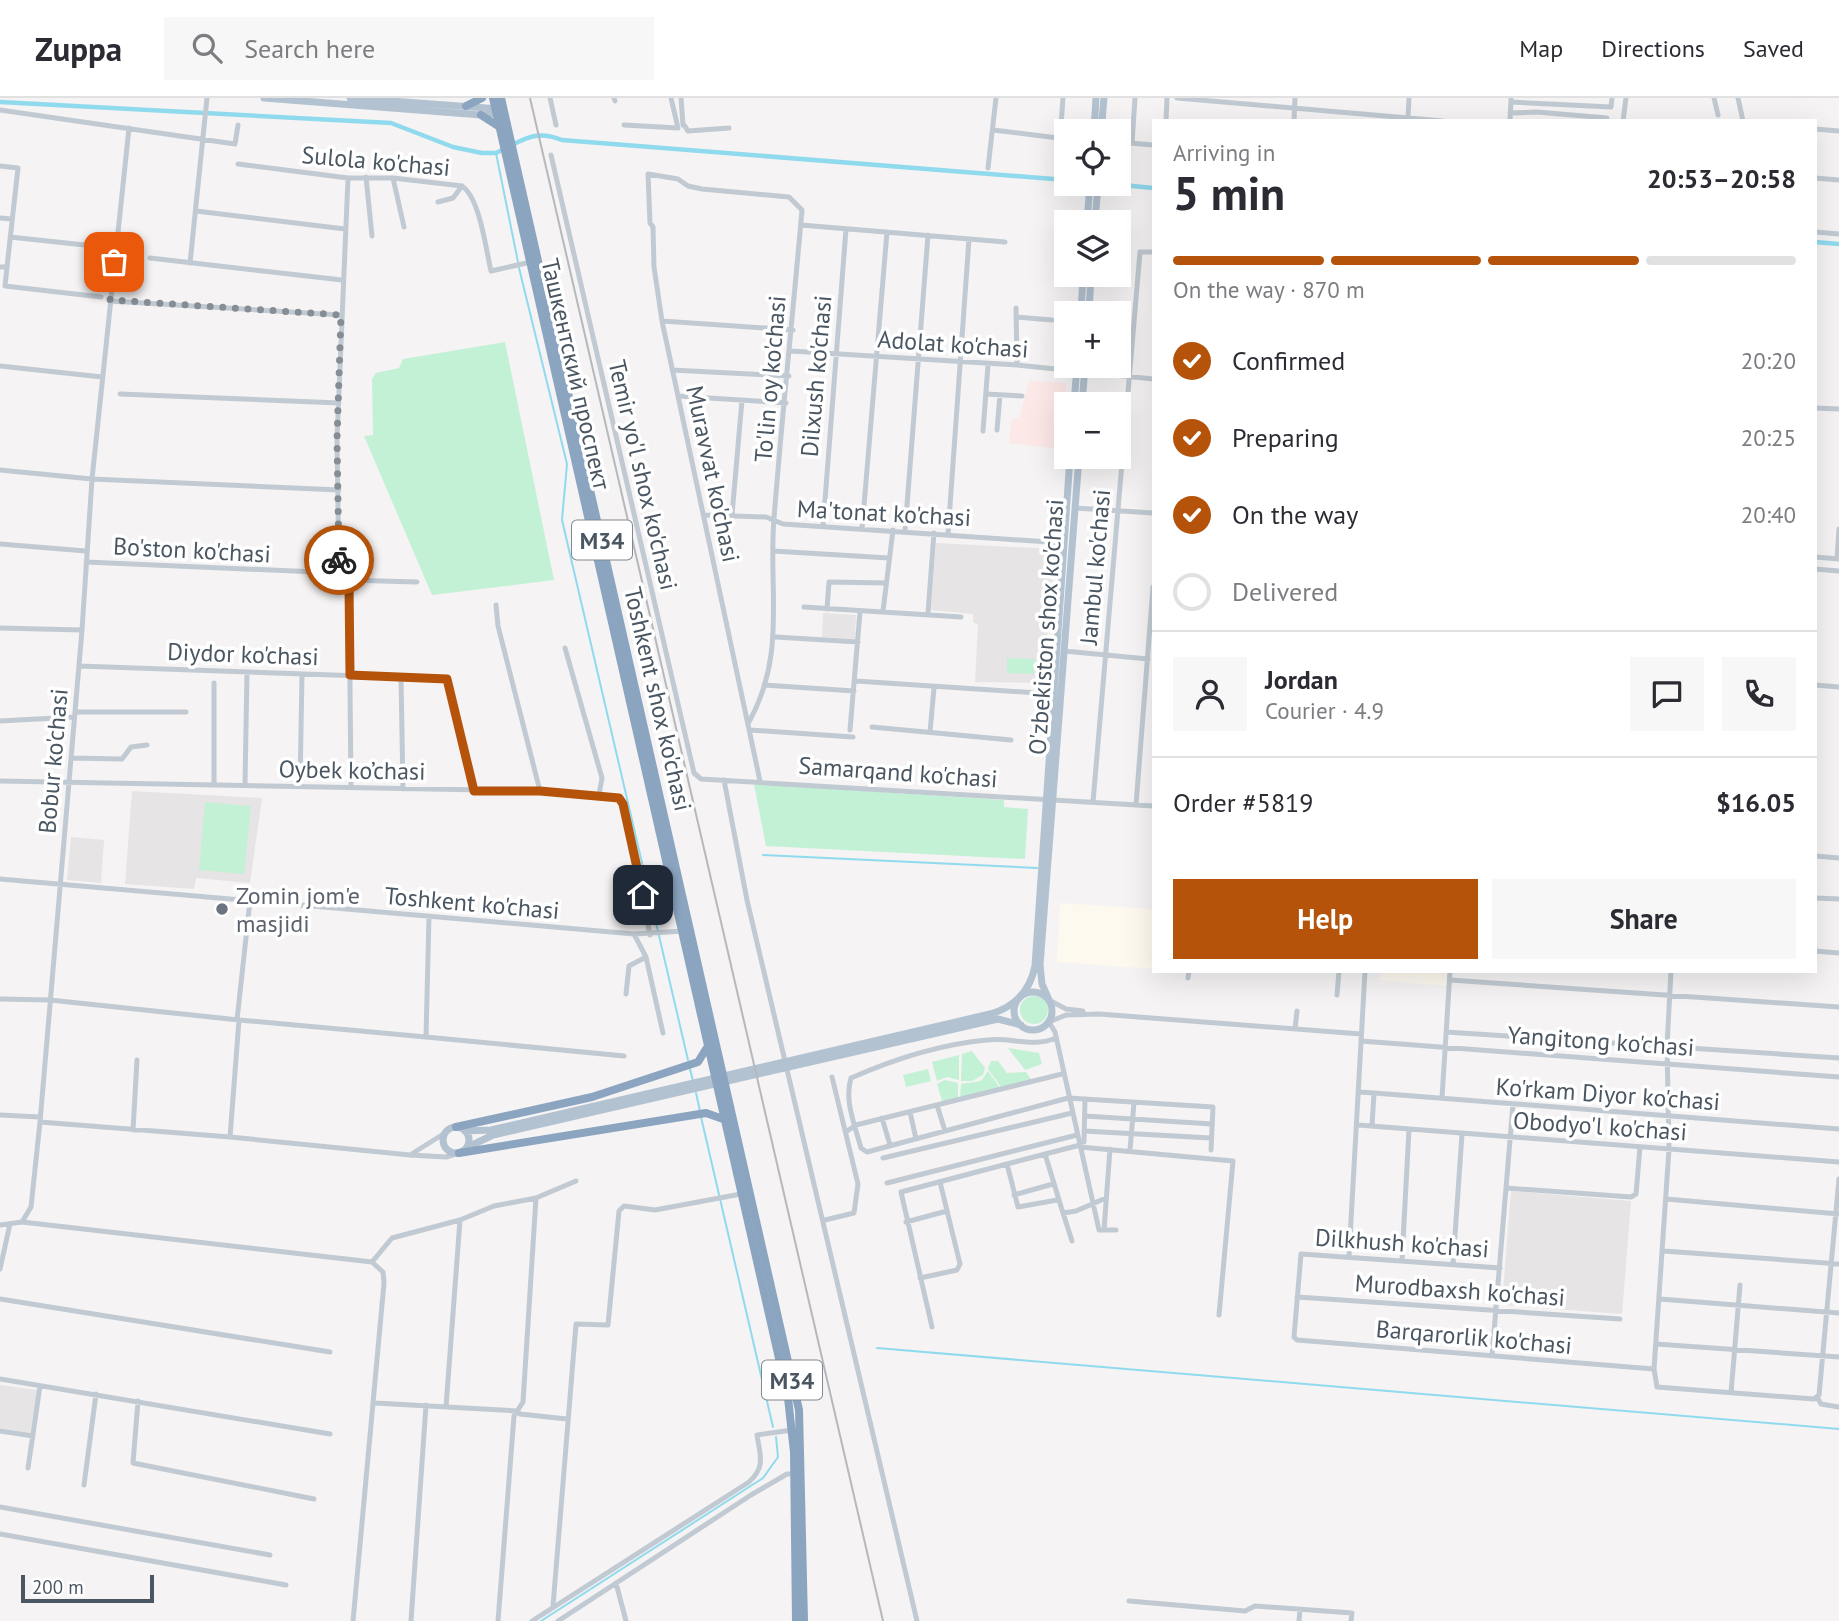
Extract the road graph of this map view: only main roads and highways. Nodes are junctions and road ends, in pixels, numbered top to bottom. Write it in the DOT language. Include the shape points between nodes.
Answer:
graph roads {
  1 [pos="264,98"];
  2 [pos="350,98"];
  3 [pos="482,98"];
  4 [pos="501,98"];
  5 [pos="1096,98"];
  6 [pos="1104,98"];
  7 [pos="374,99"];
  8 [pos="417,100"];
  9 [pos="454,102"];
  10 [pos="466,106"];
  11 [pos="497,108"];
  12 [pos="481,115"];
  13 [pos="1095,119"];
  14 [pos="1102,119"];
  15 [pos="500,130"];
  16 [pos="509,147"];
  17 [pos="1069,469"];
  18 [pos="1078,469"];
  19 [pos="1049,799"];
  20 [pos="1044,878"];
  21 [pos="1019,999"];
  22 [pos="1049,1000"];
  23 [pos="1021,1025"];
  24 [pos="707,1046"];
  25 [pos="832,1054"];
  26 [pos="674,1091"];
  27 [pos="723,1119"];
  28 [pos="456,1127"];
  29 [pos="465,1131"];
  30 [pos="733,1140"];
  31 [pos="468,1147"];
  32 [pos="460,1153"];
  33 [pos="796,1621"];
  34 [pos="804,1621"];
  1 -- 12 [label="main road"];
  2 -- 7 [label="main road"];
  3 -- 10 [label="highway"];
  4 -- 11 [label="highway, M34"];
  5 -- 13 [label="main road"];
  6 -- 14 [label="main road"];
  7 -- 8 [label="main road"];
  8 -- 9 [label="main road"];
  9 -- 10 [label="main road"];
  10 -- 11 [label="main road"];
  11 -- 12 [label="main road"];
  11 -- 15 [label="highway, M34"];
  11 -- 16 [label="highway, M34"];
  12 -- 15 [label="highway" via="493,120"];
  15 -- 16 [label="highway, M34"];
  16 -- 24 [label="highway, Ташкентский проспект / M34" via="526,263"];
  16 -- 30 [label="highway, Toshkent shox ko'chasi / M34" via="690,930"];
  17 -- 19 [label="main road, O'zbekiston shox ko'chasi"];
  18 -- 19 [label="main road, O'zbekiston shox ko'chasi"];
  19 -- 20 [label="main road"];
  20 -- 21 [label="main road" via="1035,966"];
  20 -- 22 [label="main road" via="1040,971"];
  21 -- 22 [label="main road" via="1034,992"];
  21 -- 23 [label="main road" via="1015,1013"];
  21 -- 25 [label="main road" via="990,1014"];
  22 -- 23 [label="main road" via="1049,1022 1034,1030"];
  23 -- 25 [label="main road" via="998,1019"];
  24 -- 27 [label="highway, M34"];
  24 -- 28 [label="highway" via="695,1064 592,1097"];
  25 -- 26 [label="main road"];
  26 -- 29 [label="main road" via="491,1130"];
  26 -- 31 [label="main road" via="493,1135"];
  27 -- 30 [label="highway, M34"];
  27 -- 32 [label="highway" via="706,1113"];
  28 -- 29 [label="main road"];
  28 -- 32 [label="main road" via="445,1133 445,1148"];
  29 -- 31 [label="main road"];
  30 -- 33 [label="highway, M34" via="793,1430"];
  30 -- 34 [label="highway, M34" via="799,1410"];
  31 -- 32 [label="main road"];
}
